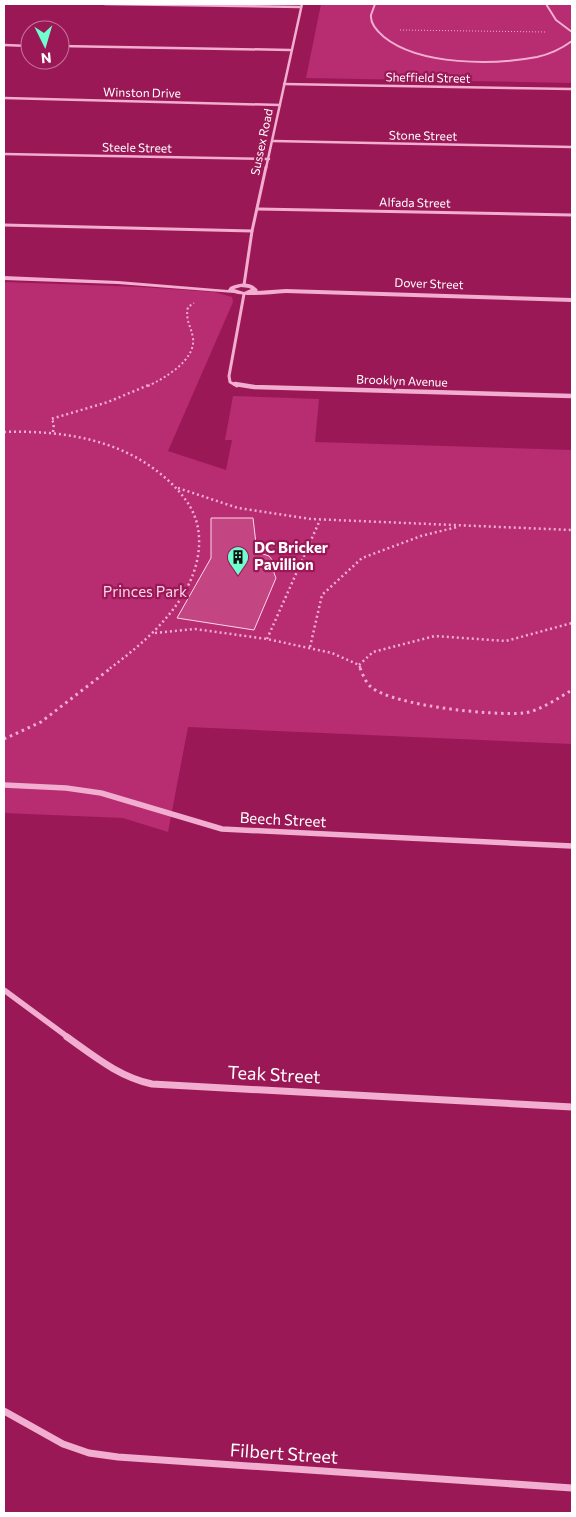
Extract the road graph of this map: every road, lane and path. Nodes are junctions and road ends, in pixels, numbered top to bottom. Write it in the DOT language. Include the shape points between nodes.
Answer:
graph roads {
  1 [pos="105,4"];
  2 [pos="375,4"];
  3 [pos="546,4"];
  4 [pos="302,5"];
  5 [pos="374,30"];
  6 [pos="572,32"];
  7 [pos="572,41"];
  8 [pos="4,45"];
  9 [pos="20,46"];
  10 [pos="70,46"];
  11 [pos="290,50"];
  12 [pos="284,84"];
  13 [pos="572,89"];
  14 [pos="4,98"];
  15 [pos="280,105"];
  16 [pos="273,142"];
  17 [pos="572,147"];
  18 [pos="4,154"];
  19 [pos="269,159"];
  20 [pos="258,209"];
  21 [pos="572,215"];
  22 [pos="4,225"];
  23 [pos="252,231"];
  24 [pos="4,278"];
  25 [pos="244,285"];
  26 [pos="201,288"];
  27 [pos="233,289"];
  28 [pos="252,290"];
  29 [pos="244,294"];
  30 [pos="572,300"];
  31 [pos="202,301"];
  32 [pos="572,396"];
  33 [pos="4,432"];
  34 [pos="53,432"];
  35 [pos="177,488"];
  36 [pos="320,520"];
  37 [pos="463,525"];
  38 [pos="572,530"];
  39 [pos="572,623"];
  40 [pos="155,633"];
  41 [pos="267,639"];
  42 [pos="310,647"];
  43 [pos="359,665"];
  44 [pos="572,690"];
  45 [pos="4,739"];
  46 [pos="4,785"];
  47 [pos="570,846"];
  48 [pos="4,990"];
  49 [pos="572,1107"];
  50 [pos="4,1412"];
  51 [pos="572,1488"];
  1 -- 4 [label="street"];
  2 -- 5 [label="lane" via="371,16"];
  3 -- 6 [label="lane" via="560,25"];
  4 -- 11 [label="street, Sussex Road"];
  5 -- 6 [label="path"];
  5 -- 7 [label="lane" via="402,49 428,56 476,61 549,55 566,48"];
  8 -- 9 [label="street"];
  10 -- 11 [label="street"];
  11 -- 12 [label="street, Sussex Road"];
  12 -- 13 [label="street, Sheffield Street"];
  12 -- 15 [label="street, Sussex Road"];
  14 -- 15 [label="street, Winston Drive"];
  15 -- 16 [label="street, Sussex Road"];
  16 -- 17 [label="street, Stone Street"];
  16 -- 19 [label="street, Sussex Road"];
  18 -- 19 [label="street, Steele Street"];
  19 -- 20 [label="street, Sussex Road"];
  20 -- 21 [label="street, Alfada Street"];
  20 -- 23 [label="street, Sussex Road"];
  22 -- 23 [label="street"];
  23 -- 25 [label="street, Sussex Road"];
  24 -- 26 [label="street"];
  25 -- 27 [label="street"];
  25 -- 28 [label="street"];
  26 -- 27 [label="street"];
  27 -- 29 [label="street"];
  28 -- 29 [label="street"];
  28 -- 30 [label="street, Dover Street"];
  29 -- 32 [label="street, Brooklyn Avenue" via="229,376 231,383 254,387"];
  31 -- 34 [label="path" via="188,307 185,319 194,338 192,347 167,377 104,404 51,418"];
  33 -- 34 [label="path"];
  34 -- 35 [label="path" via="125,450 154,467"];
  35 -- 36 [label="path" via="238,508"];
  35 -- 40 [label="path" via="196,515 199,547 187,585"];
  36 -- 37 [label="path"];
  36 -- 41 [label="path"];
  37 -- 38 [label="path"];
  37 -- 42 [label="path" via="421,536 362,558 322,595"];
  39 -- 43 [label="path" via="506,641 435,636 373,652"];
  40 -- 41 [label="path" via="195,629"];
  40 -- 45 [label="path" via="50,717"];
  41 -- 42 [label="path"];
  42 -- 43 [label="path"];
  43 -- 44 [label="path" via="373,690 408,701 440,706 524,713"];
  46 -- 47 [label="street, Beech Street" via="101,793 222,829"];
  48 -- 49 [label="street, Teak Street" via="108,1067 137,1081"];
  50 -- 51 [label="street, Filbert Street" via="64,1444 89,1453 118,1457"];
}
